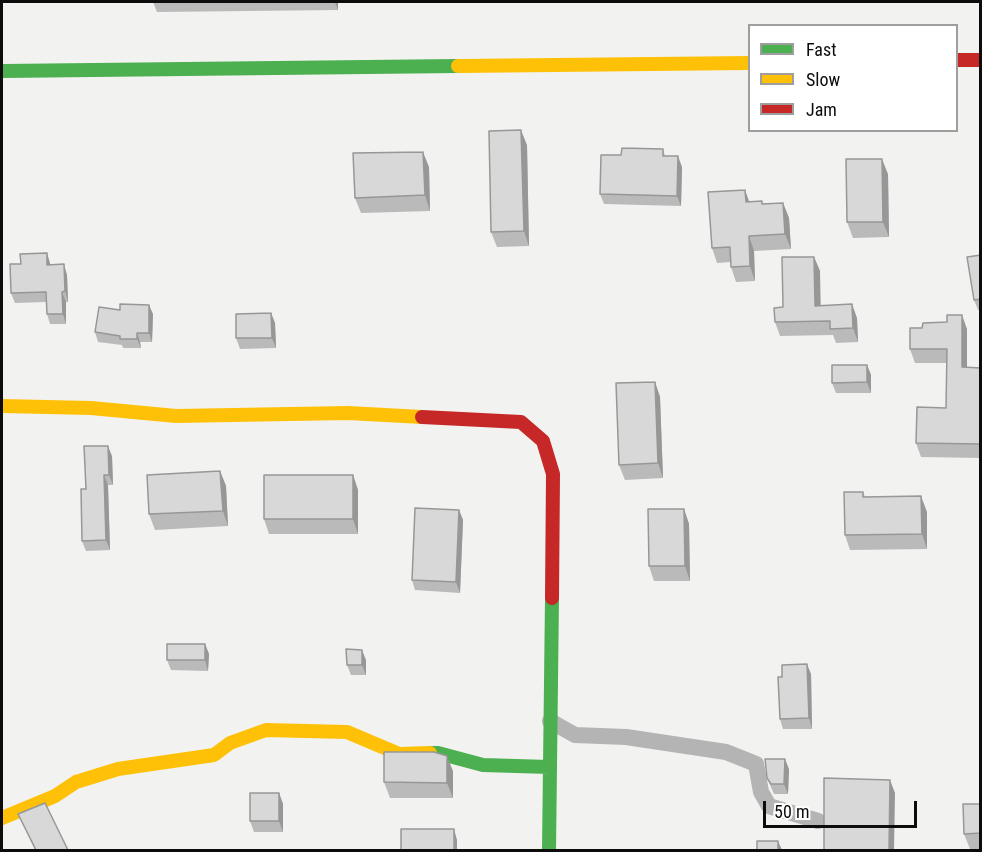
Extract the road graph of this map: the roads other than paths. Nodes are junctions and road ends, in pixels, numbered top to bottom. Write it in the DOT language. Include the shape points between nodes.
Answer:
graph roads {
  1 [pos="958,60"];
  2 [pos="981,60"];
  3 [pos="748,63"];
  4 [pos="2,71"];
  5 [pos="2,406"];
  6 [pos="550,721"];
  7 [pos="549,767"];
  8 [pos="2,818"];
  9 [pos="818,821"];
  10 [pos="549,850"];
  1 -- 2 [label="street"];
  3 -- 4 [label="street"];
  5 -- 6 [label="street" via="91,408 176,416 348,412 520,422 543,441 553,474"];
  6 -- 7 [label="street"];
  6 -- 9 [label="street" via="576,735 626,737 726,752 756,764 761,792 769,806"];
  7 -- 8 [label="street" via="483,765 438,753 399,754 347,732 266,730 230,743 214,755 118,768 76,782 55,796"];
  7 -- 10 [label="street"];
}
